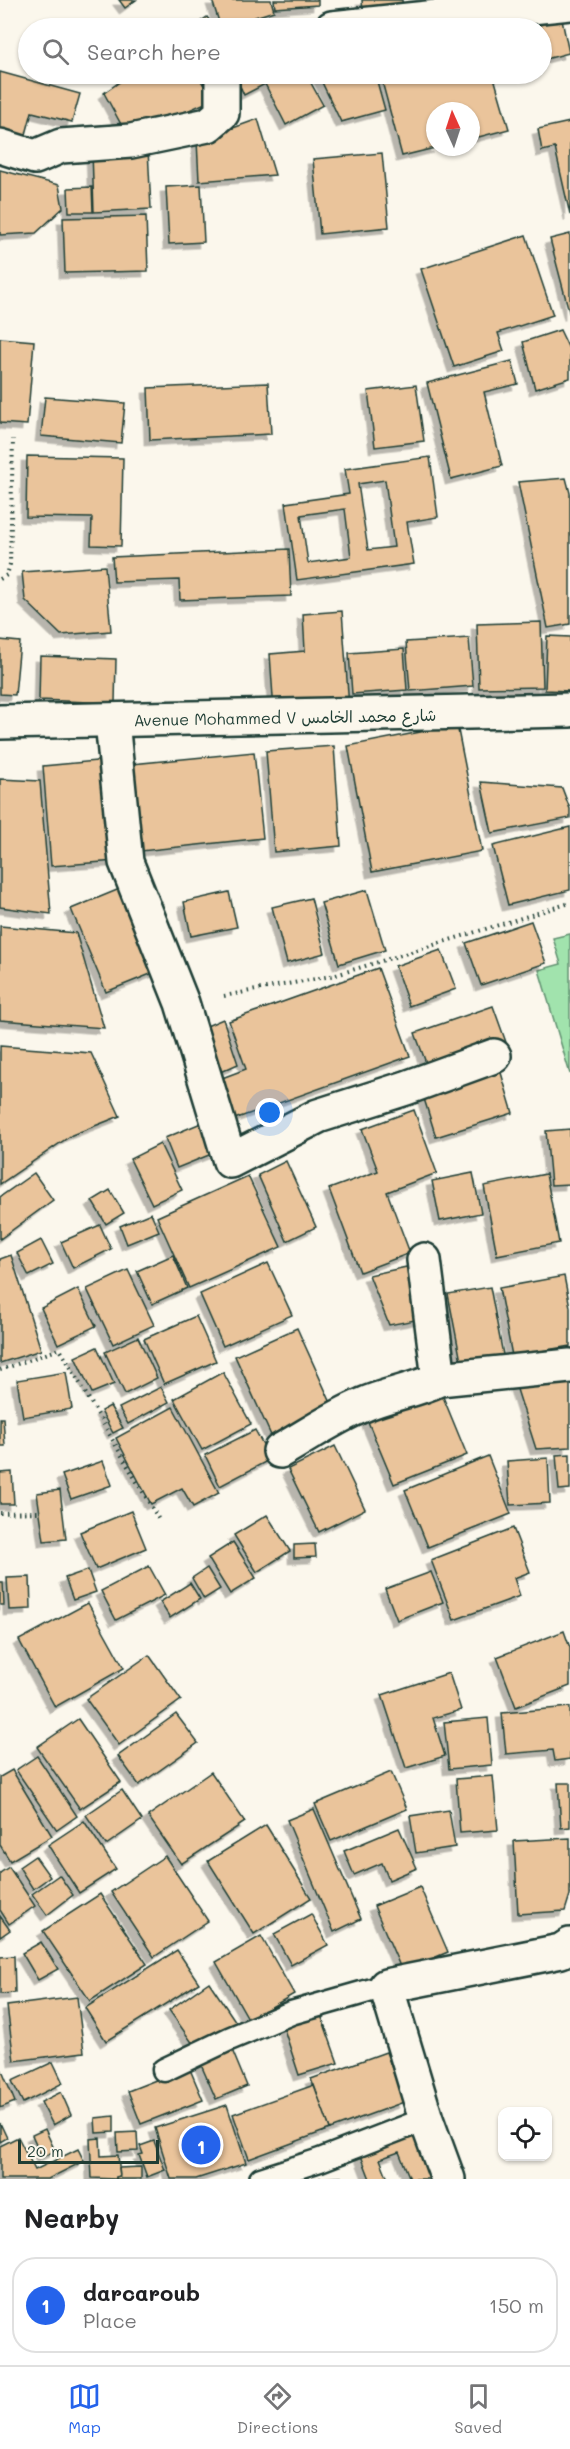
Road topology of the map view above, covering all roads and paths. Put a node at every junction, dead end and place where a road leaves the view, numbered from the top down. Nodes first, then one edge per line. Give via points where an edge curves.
1 (570, 3) edge
2 (415, 9) edge
3 (376, 18) edge
4 (222, 84) edge
5 (0, 146) edge
6 (14, 439) dead end
7 (0, 579) edge
8 (570, 710) edge
9 (112, 721) junction
10 (0, 722) edge
11 (570, 903) edge
12 (182, 1003) junction
13 (494, 1056) dead end
14 (423, 1260) dead end
15 (570, 1365) edge
16 (0, 1370) edge
17 (439, 1379) junction
18 (280, 1451) dead end
19 (39, 1512) dead end
20 (0, 1513) edge
21 (159, 1520) dead end
22 (570, 1945) edge
23 (386, 1986) junction
24 (164, 2070) dead end
25 (426, 2119) junction
26 (261, 2179) edge
27 (448, 2179) edge

1 - 2 street
2 - 3 street
4 - 5 street via 222,113 208,125 131,141 62,146 35,157
6 - 7 path via 10,564 7,575
8 - 9 street, Avenue Mohammed V شارع محمد الخامس
9 - 10 street, Avenue Mohammed V شارع محمد الخامس
9 - 12 street via 126,862
11 - 12 path via 336,975
12 - 13 street via 230,1161 318,1116
14 - 17 street
15 - 17 street
16 - 21 path via 60,1349
17 - 18 street via 362,1405
19 - 20 path
22 - 23 street via 561,1951
23 - 24 lane via 291,2013
23 - 25 street
25 - 26 lane
25 - 27 street

